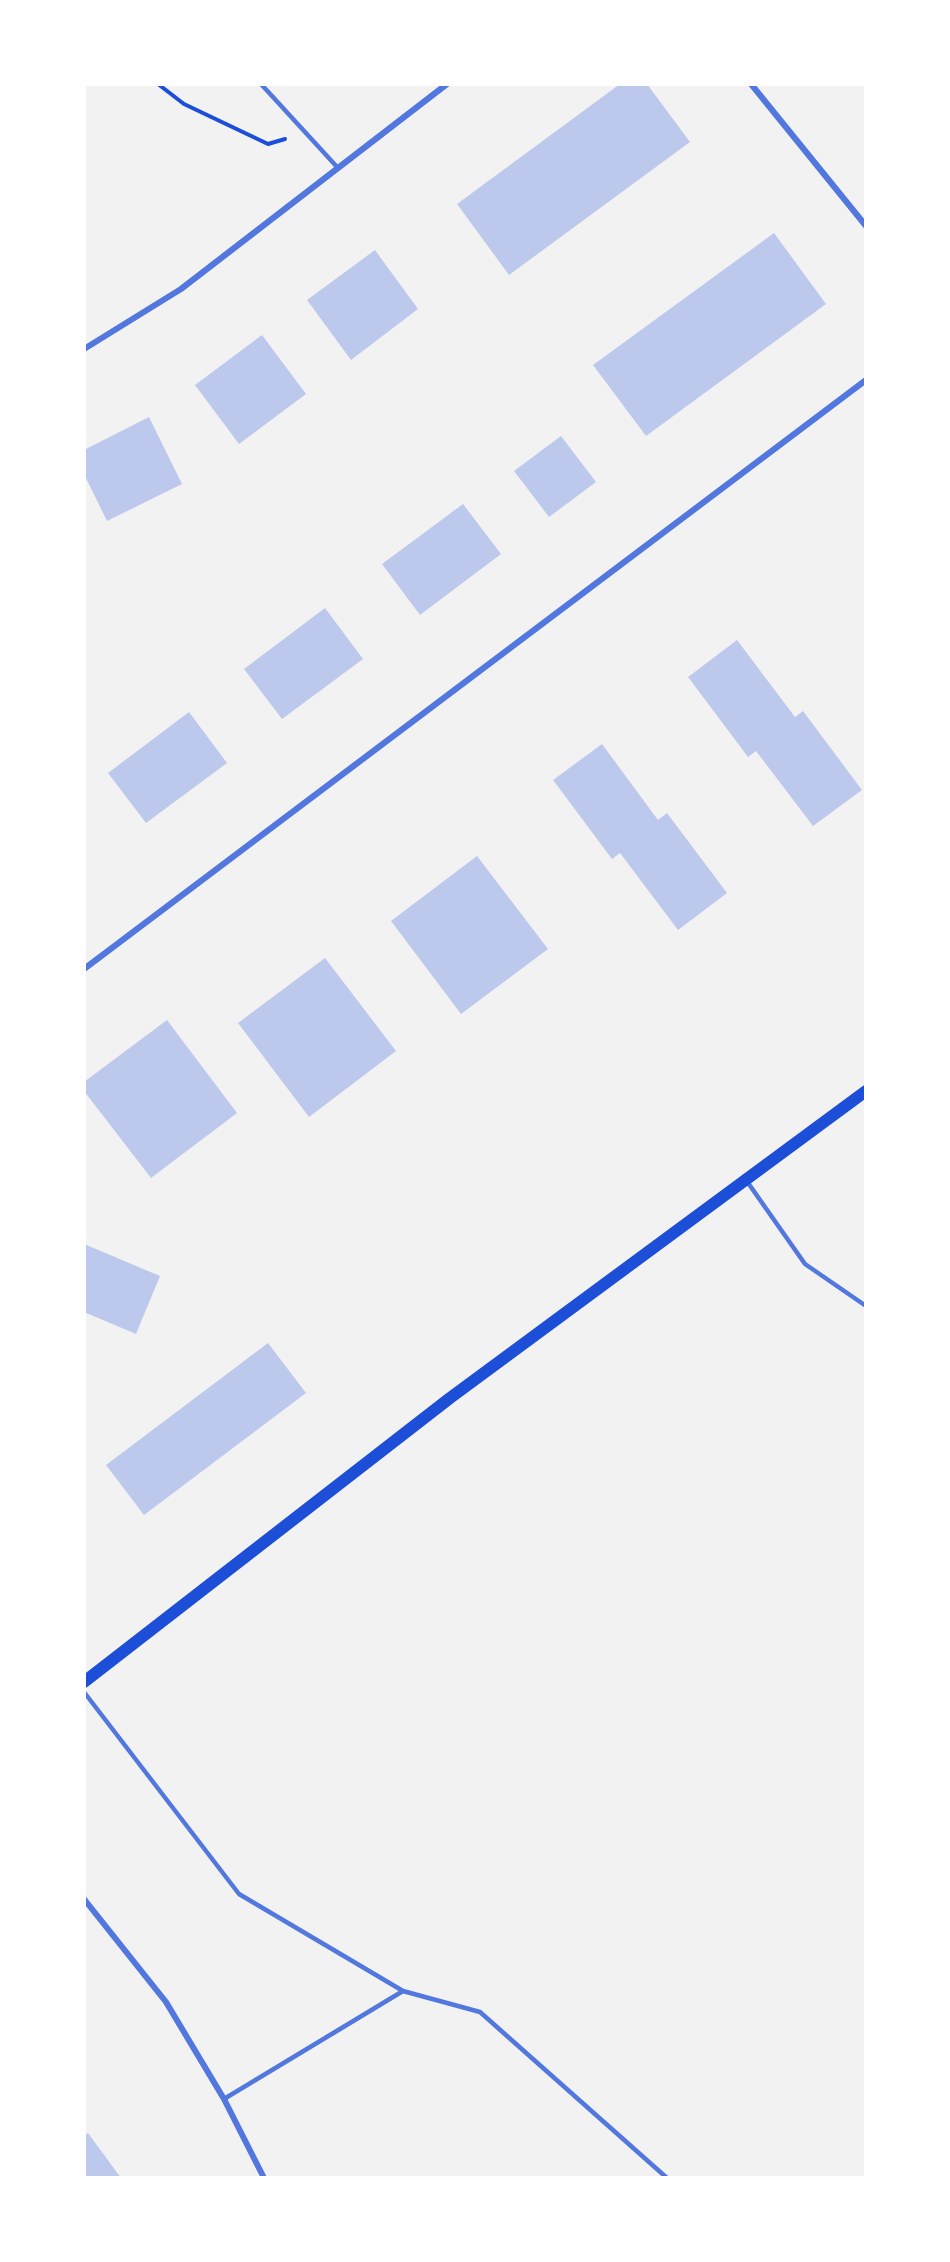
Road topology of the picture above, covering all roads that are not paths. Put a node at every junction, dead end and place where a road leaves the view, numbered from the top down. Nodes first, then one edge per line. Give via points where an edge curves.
1 (261, 84) edge
2 (447, 84) edge
3 (751, 84) edge
4 (338, 168) junction
5 (866, 225) edge
6 (84, 349) edge
7 (866, 380) edge
8 (84, 969) edge
9 (866, 1091) edge
10 (746, 1180) junction
11 (866, 1306) edge
12 (84, 1682) edge
13 (84, 1692) edge
14 (84, 1899) edge
15 (403, 1991) junction
16 (224, 2099) junction
17 (264, 2178) edge
18 (667, 2178) edge

1 - 4 lane
2 - 4 street
3 - 5 street
4 - 6 street via 181,289
7 - 8 street
9 - 10 main road
10 - 11 lane via 805,1264
10 - 12 main road via 450,1398
13 - 15 lane via 239,1894
14 - 16 street via 166,2002
15 - 16 lane
15 - 18 lane via 480,2012
16 - 17 street

